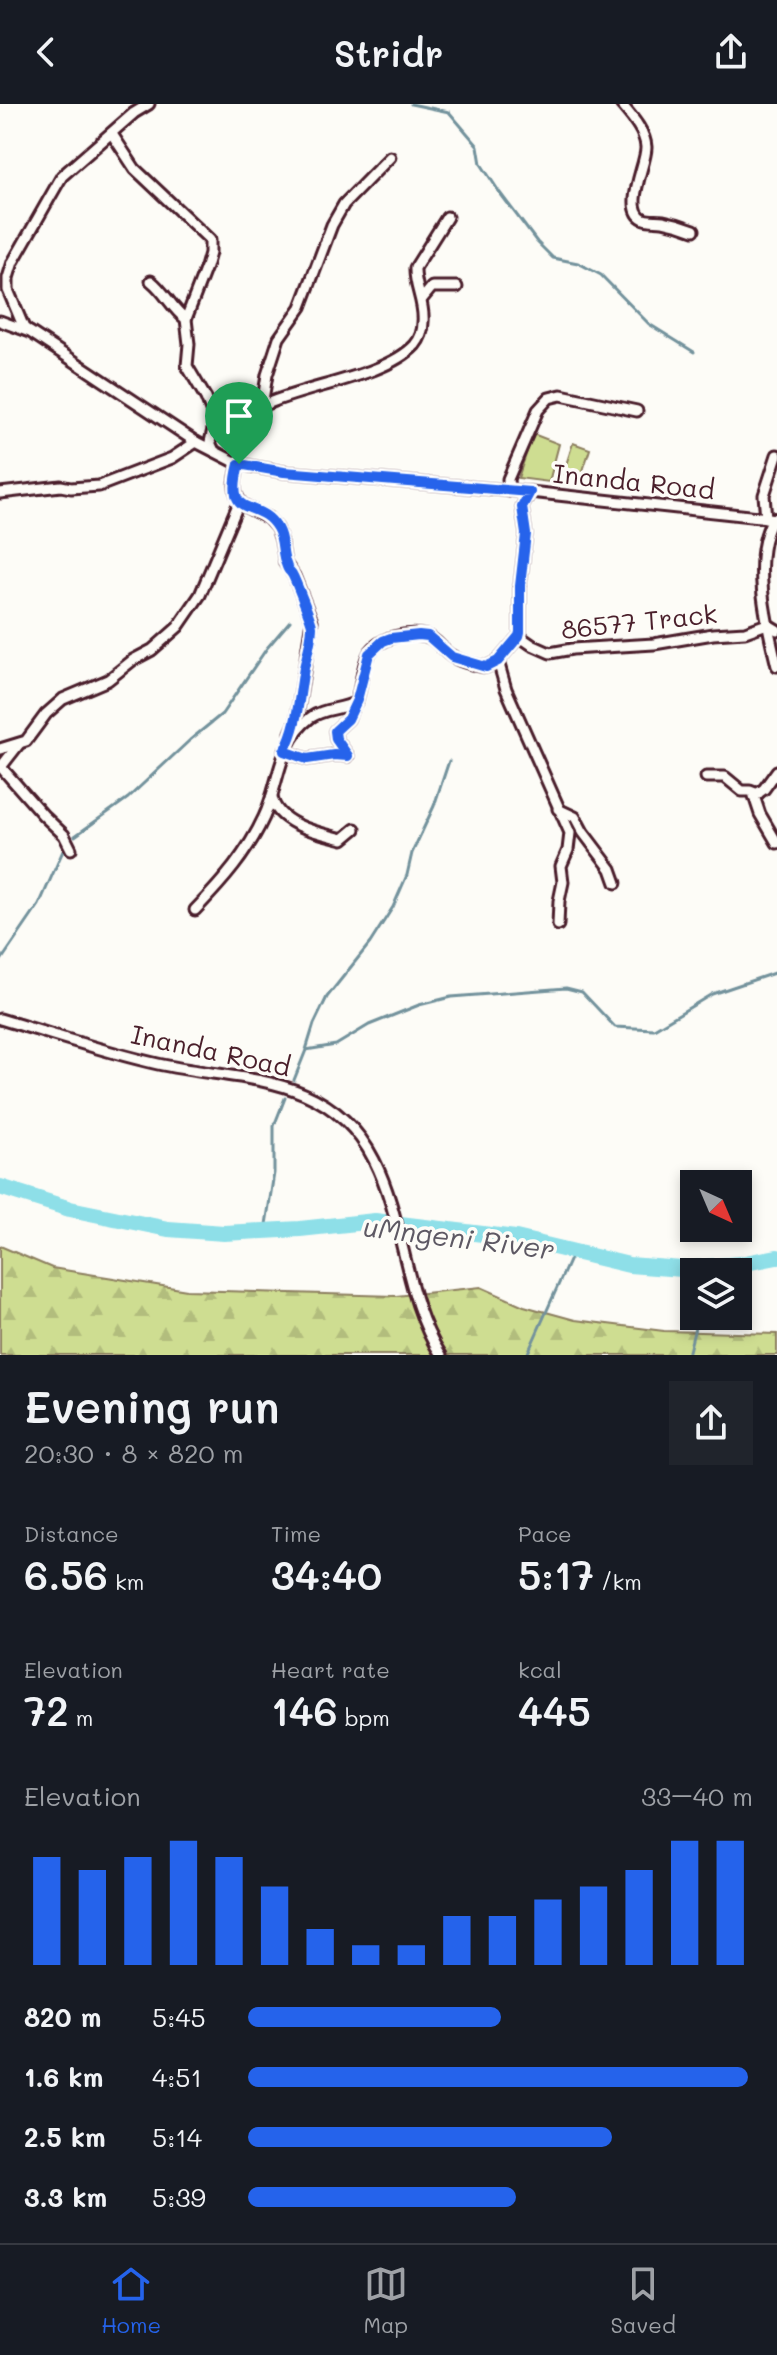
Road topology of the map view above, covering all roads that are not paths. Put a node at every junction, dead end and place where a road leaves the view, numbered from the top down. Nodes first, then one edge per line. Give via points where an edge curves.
1 (149, 104) edge
2 (621, 104) edge
3 (112, 134) junction
4 (390, 157) dead end
5 (447, 217) dead end
6 (694, 230) dead end
7 (151, 281) dead end
8 (457, 287) dead end
9 (422, 299) junction
10 (186, 319) junction
11 (0, 321) edge
12 (30, 332) junction
13 (262, 406) junction
14 (637, 411) dead end
15 (215, 421) junction
16 (196, 442) junction
17 (214, 451) junction
18 (777, 455) edge
19 (239, 464) junction
20 (509, 491) junction
21 (530, 492) junction
22 (0, 493) edge
23 (243, 505) junction
24 (772, 519) edge
25 (772, 627) edge
26 (519, 636) junction
27 (498, 661) junction
28 (777, 666) edge
29 (354, 704) junction
30 (19, 744) junction
31 (286, 747) junction
32 (0, 749) edge
33 (0, 766) edge
34 (777, 771) edge
35 (706, 777) dead end
36 (758, 794) junction
37 (272, 797) junction
38 (558, 809) junction
39 (355, 829) dead end
40 (777, 843) edge
41 (71, 849) dead end
42 (616, 883) dead end
43 (195, 910) dead end
44 (558, 925) dead end
45 (0, 1019) edge
46 (441, 1355) edge

1 - 3 street
2 - 6 street via 645,140 636,206 640,216
3 - 10 street via 135,169 210,240
3 - 12 street via 62,176 13,262 8,290
4 - 13 street via 337,216 301,307 279,338
5 - 9 street via 416,264
7 - 10 street
8 - 9 street via 432,287
9 - 13 street via 419,340 404,354
10 - 15 street via 187,366
11 - 12 street, Inanda Road
12 - 16 street, Inanda Road
13 - 15 street
14 - 20 street via 557,395 549,398 530,426 508,479
15 - 17 street via 210,442
16 - 17 street, Inanda Road
16 - 22 street via 172,458 99,486
17 - 19 street, Inanda Road
18 - 24 street via 764,495
19 - 20 street, Inanda Road
19 - 23 street via 234,484
20 - 21 street, Inanda Road
21 - 24 street, Inanda Road
21 - 26 street via 522,507 526,534
23 - 30 street via 237,507 200,595 178,627 108,680 63,699
23 - 31 street via 277,528 285,563 312,621 296,722
24 - 25 street via 763,547
25 - 26 street, 86577 Track via 550,653
25 - 28 street
26 - 27 street
27 - 29 street via 486,667 462,661 425,635 391,638 369,654
27 - 38 street
29 - 31 street via 311,717
29 - 31 street via 335,731 348,756 307,759
30 - 32 street
30 - 33 street
31 - 37 street
33 - 41 street
34 - 36 street
35 - 36 street via 725,777 740,790
36 - 40 street via 755,803
37 - 39 street via 279,811 309,830 343,839
37 - 43 street via 231,873
38 - 42 street via 575,817
38 - 44 street via 570,833 561,866
45 - 46 street, Inanda Road via 177,1068 286,1085 323,1104 366,1146 379,1169 414,1288

